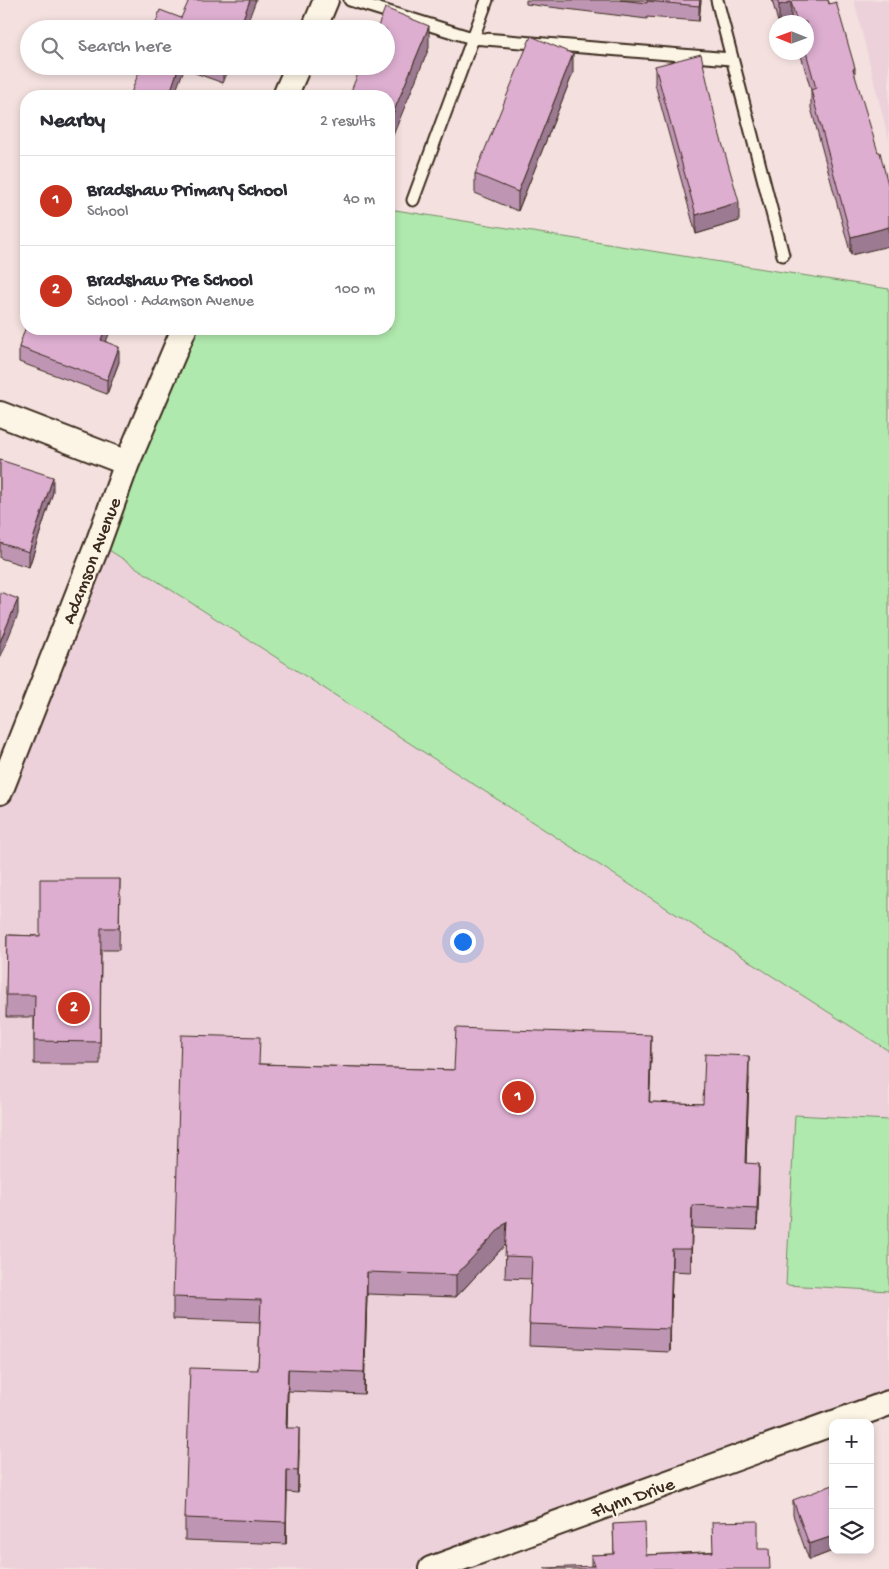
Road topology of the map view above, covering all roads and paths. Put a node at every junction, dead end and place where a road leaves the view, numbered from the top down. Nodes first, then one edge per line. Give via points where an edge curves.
1 (326, 0) edge
2 (350, 0) edge
3 (488, 0) edge
4 (717, 0) edge
5 (318, 20) edge
6 (472, 38) junction
7 (731, 59) junction
8 (294, 75) edge
9 (288, 90) edge
10 (413, 200) dead end
11 (782, 255) dead end
12 (181, 335) edge
13 (0, 414) edge
14 (127, 463) junction
15 (2, 783) edge
16 (889, 1403) edge
17 (844, 1419) edge
18 (829, 1424) edge
19 (431, 1569) edge

1 - 5 street
2 - 6 lane
3 - 6 lane
4 - 7 lane
6 - 7 lane
6 - 10 lane
7 - 11 lane
8 - 9 street
12 - 14 street, Adamson Avenue
13 - 14 street
14 - 15 street, Adamson Avenue
16 - 17 street, Flynn Drive
18 - 19 street, Flynn Drive

